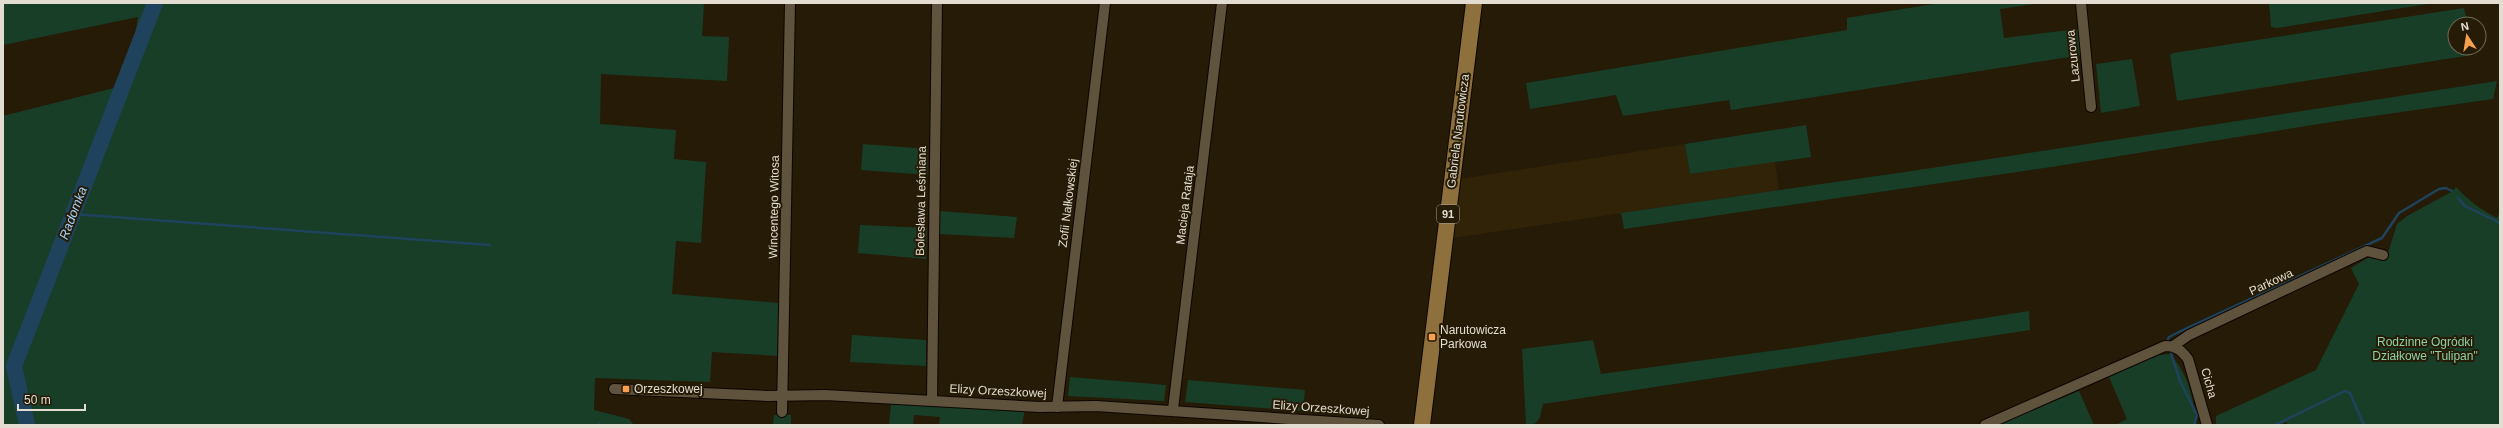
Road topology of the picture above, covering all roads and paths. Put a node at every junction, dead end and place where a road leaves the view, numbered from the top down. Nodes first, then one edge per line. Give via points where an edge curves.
1 (790, 3) edge
2 (936, 3) edge
3 (1105, 3) edge
4 (1222, 3) edge
5 (1474, 3) edge
6 (2081, 3) edge
7 (2091, 107) dead end
8 (2383, 255) dead end
9 (2177, 348) junction
10 (614, 389) dead end
11 (783, 396) junction
12 (932, 400) junction
13 (1057, 407) junction
14 (1173, 410) junction
15 (782, 412) dead end
16 (1988, 424) edge
17 (1379, 425) edge
18 (1422, 425) edge
19 (2208, 425) edge

1 - 11 street, Wincentego Witosa
2 - 12 street, Bolesława Leśmiana
3 - 13 street, Zofii Nałkowskiej
4 - 14 street, Macieja Rataja
5 - 18 main road, Gabriela Narutowicza / 91
6 - 7 street, Lazurowa
8 - 9 street, Parkowa via 2367,251 2189,335
9 - 16 street, Parkowa via 2165,346 2147,353
9 - 19 street, Cicha via 2188,359
10 - 11 street, Elizy Orzeszkowej
11 - 12 street, Elizy Orzeszkowej via 825,395
11 - 15 street, Wincentego Witosa
12 - 13 street, Elizy Orzeszkowej
13 - 14 street, Elizy Orzeszkowej via 1096,406
14 - 17 street, Elizy Orzeszkowej

